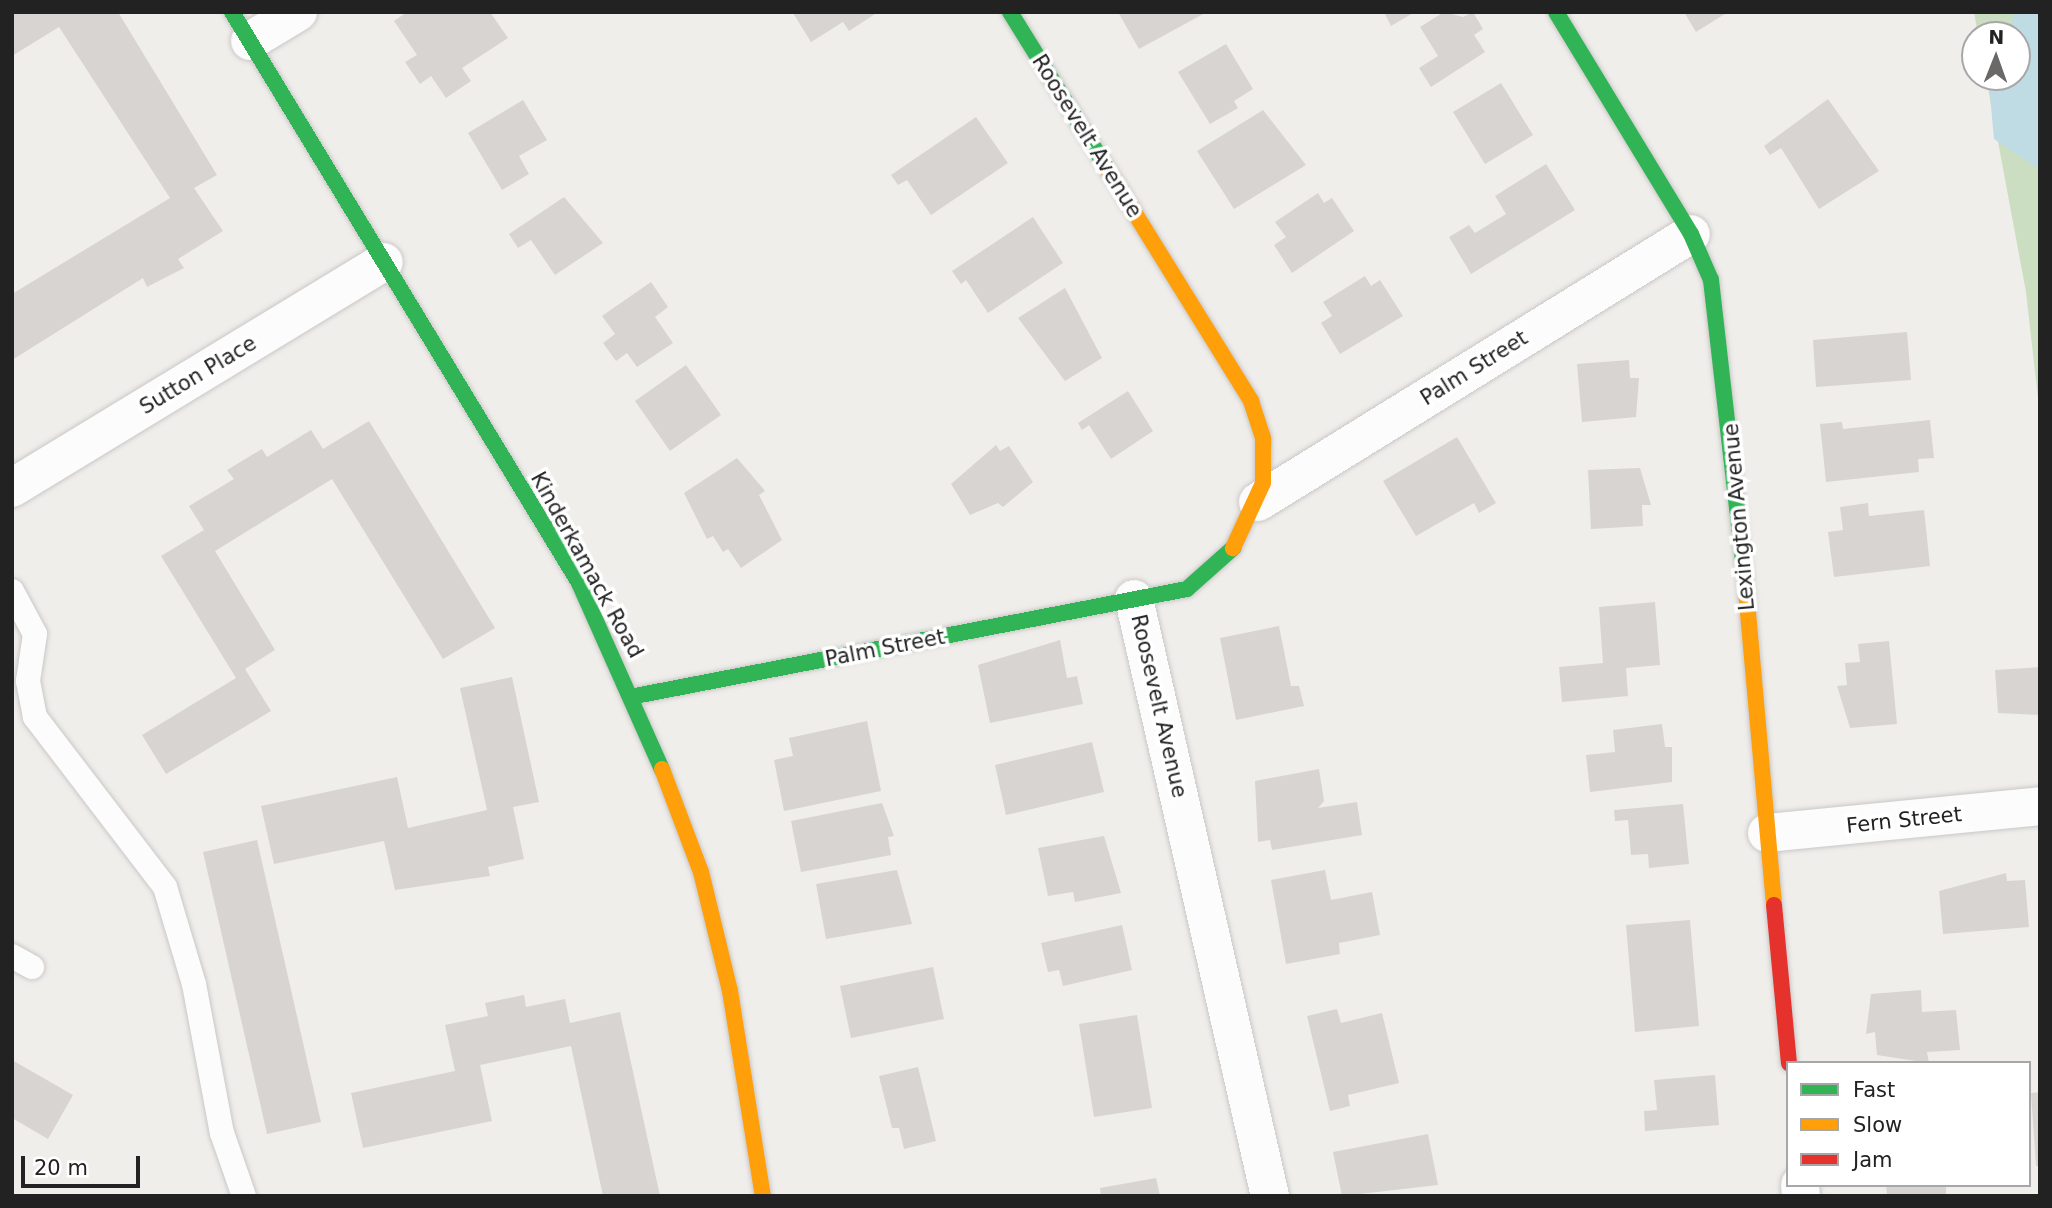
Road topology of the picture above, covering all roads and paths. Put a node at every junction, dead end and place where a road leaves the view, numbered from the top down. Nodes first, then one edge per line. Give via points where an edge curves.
1 (299, 12) edge
2 (1010, 12) edge
3 (1556, 12) edge
4 (241, 27) edge
5 (1691, 234) junction
6 (384, 262) junction
7 (12, 488) edge
8 (1258, 502) junction
9 (12, 591) edge
10 (1134, 599) junction
11 (635, 696) junction
12 (2040, 806) edge
13 (1767, 833) junction
14 (1789, 1061) edge
15 (244, 1196) edge
16 (763, 1196) edge
17 (1270, 1196) edge

1 - 4 street
2 - 8 street, Roosevelt Avenue via 1251,401 1263,439
3 - 5 street, Lexington Avenue
4 - 6 street, Kinderkamack Road
5 - 8 street, Palm Street
5 - 13 street, Lexington Avenue via 1712,281 1722,334
6 - 7 street, Sutton Place
6 - 11 street, Kinderkamack Road via 579,583
8 - 10 street, Roosevelt Avenue via 1242,537 1217,567 1187,589
9 - 15 lane via 35,634 28,681 35,717 165,887 194,985 222,1133
10 - 11 street, Palm Street
10 - 17 street, Roosevelt Avenue
11 - 16 street, Kinderkamack Road via 701,873 730,990
12 - 13 street, Fern Street
13 - 14 street, Lexington Avenue

